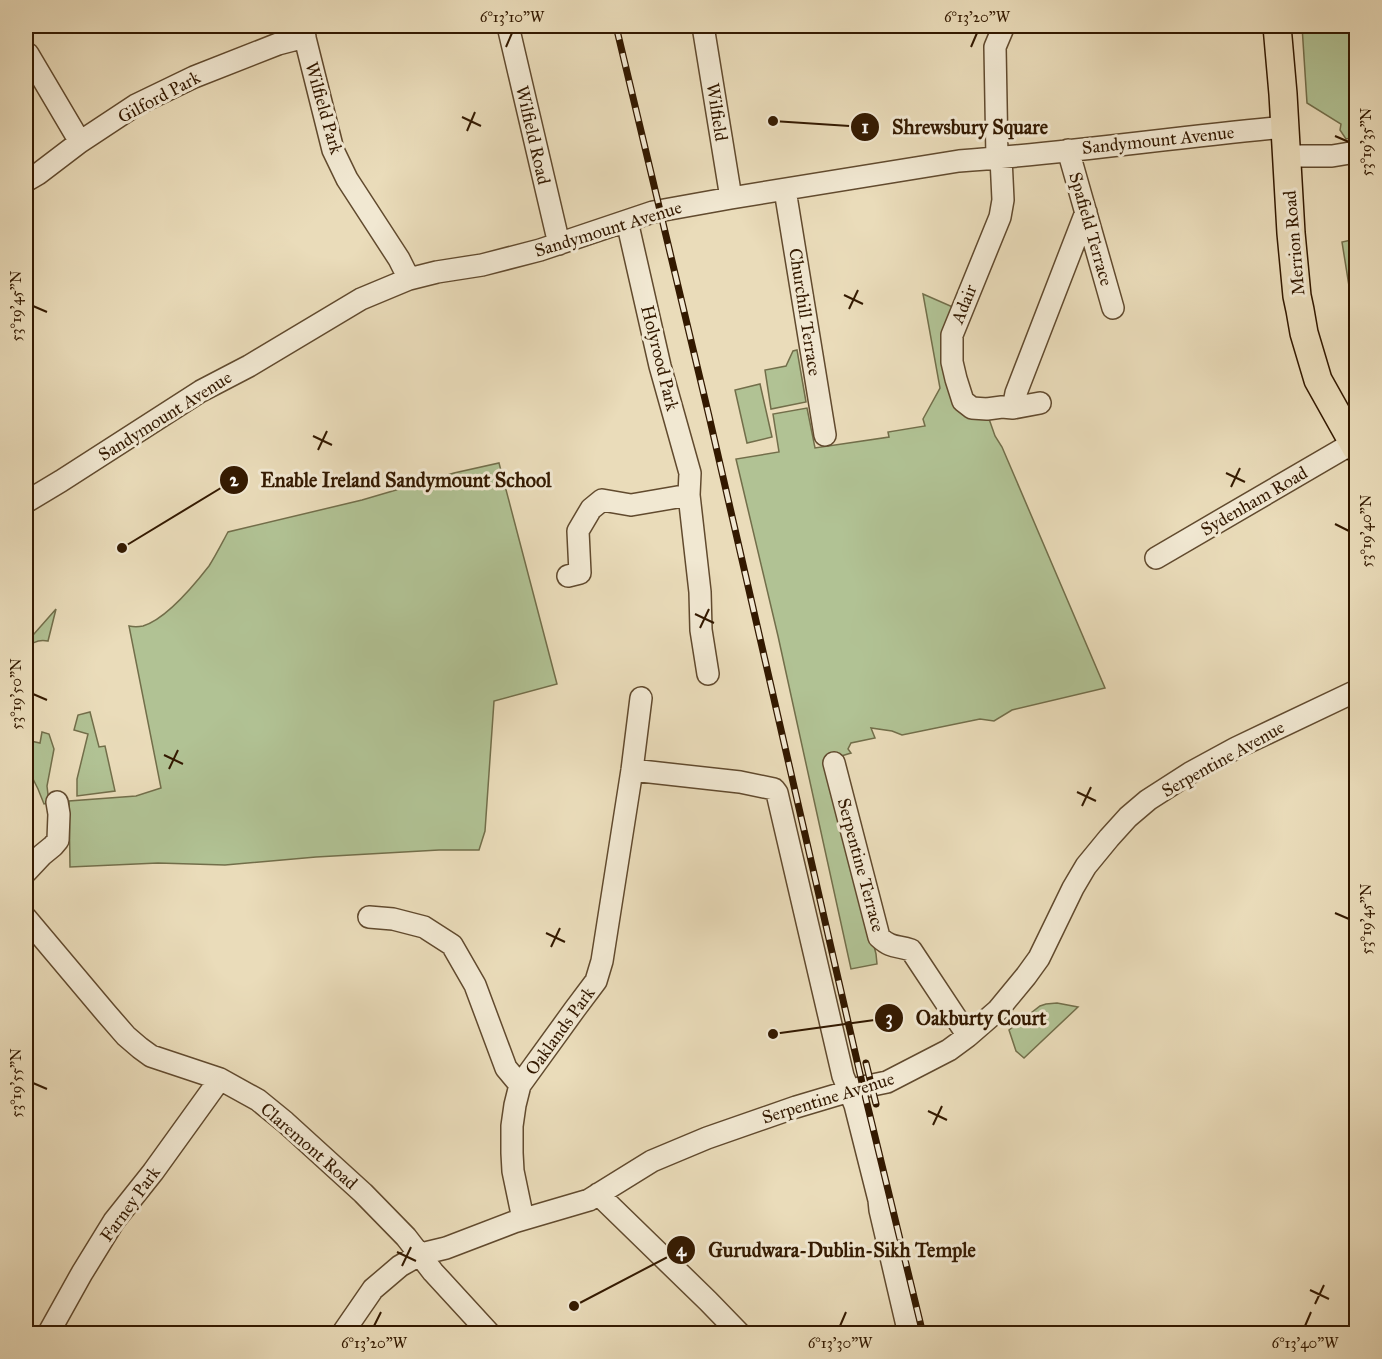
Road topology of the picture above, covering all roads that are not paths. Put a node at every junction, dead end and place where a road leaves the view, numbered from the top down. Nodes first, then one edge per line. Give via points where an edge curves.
1 (508, 26) edge
2 (703, 26) edge
3 (1003, 26) edge
4 (1277, 26) edge
5 (303, 31) edge
6 (26, 52) edge
7 (1285, 127) junction
8 (80, 142) junction
9 (1068, 150) junction
10 (1356, 152) edge
11 (1287, 156) junction
12 (999, 158) junction
13 (26, 181) edge
14 (785, 190) junction
15 (731, 198) junction
16 (1086, 212) junction
17 (627, 221) junction
18 (559, 244) junction
19 (409, 279) junction
20 (1113, 308) dead end
21 (1040, 403) dead end
22 (1013, 408) junction
23 (825, 435) dead end
24 (1355, 446) edge
25 (688, 495) junction
26 (26, 502) edge
27 (1156, 558) dead end
28 (568, 576) dead end
29 (708, 674) dead end
30 (1356, 690) edge
31 (641, 698) dead end
32 (834, 763) dead end
33 (632, 770) junction
34 (57, 802) dead end
35 (26, 872) edge
36 (369, 917) dead end
37 (26, 918) edge
38 (968, 1036) junction
39 (220, 1079) junction
40 (520, 1085) junction
41 (849, 1091) junction
42 (598, 1194) junction
43 (523, 1219) junction
44 (421, 1254) junction
45 (48, 1334) edge
46 (342, 1334) edge
47 (490, 1334) edge
48 (740, 1334) edge
49 (909, 1334) edge

1 - 18 street, Wilfield Road
2 - 15 street, Wilfield
3 - 12 street, Adair via 995,47
4 - 7 main road, Merrion Road
5 - 8 street, Gilford Park via 136,105
5 - 19 street, Wilfield Park via 333,150
6 - 8 street
7 - 9 street, Sandymount Avenue
7 - 11 main road, Merrion Road
8 - 13 street, Gilford Park
9 - 12 street, Sandymount Avenue
9 - 16 street, Spafield Terrace
10 - 11 street
11 - 24 main road, Merrion Road via 1296,289 1304,333 1318,380
12 - 14 street, Sandymount Avenue
12 - 22 street, Adair via 1003,200 1000,217 951,345 963,401 972,408
14 - 15 street, Sandymount Avenue
14 - 23 street, Churchill Terrace
15 - 17 street, Sandymount Avenue via 653,212
16 - 20 street, Spafield Terrace
16 - 22 street
17 - 18 street, Sandymount Avenue
17 - 25 street, Holyrood Park via 660,366 690,473
18 - 19 street, Sandymount Avenue
19 - 26 street, Sandymount Avenue via 361,299 201,391
21 - 22 street, Adair
24 - 27 street, Sydenham Road
25 - 28 street via 631,505 602,500 591,508 578,531 580,573
25 - 29 street, Holyrood Park
30 - 38 street, Serpentine Avenue via 1190,773 1128,817 1086,866 1026,976 998,1010
31 - 33 street, Oaklands Park
32 - 38 street, Serpentine Terrace via 879,937 886,944 911,950
33 - 40 street, Oaklands Park via 596,981
33 - 41 street via 740,782 777,793
34 - 35 street via 58,840
36 - 40 street via 424,927 452,945 475,985 506,1068
37 - 39 street, Claremont Road via 140,1048 152,1056
38 - 41 street, Serpentine Avenue via 896,1078
39 - 44 street, Claremont Road via 285,1122 363,1193
39 - 45 street, Farney Park via 114,1221
40 - 43 street, Oaklands Park via 512,1126 512,1153
41 - 42 street, Serpentine Avenue via 707,1138 652,1161
41 - 49 street
42 - 43 street, Serpentine Avenue
42 - 48 street
43 - 44 street, Serpentine Avenue
44 - 46 street, Serpentine Avenue via 373,1289
44 - 47 street, Claremont Road

